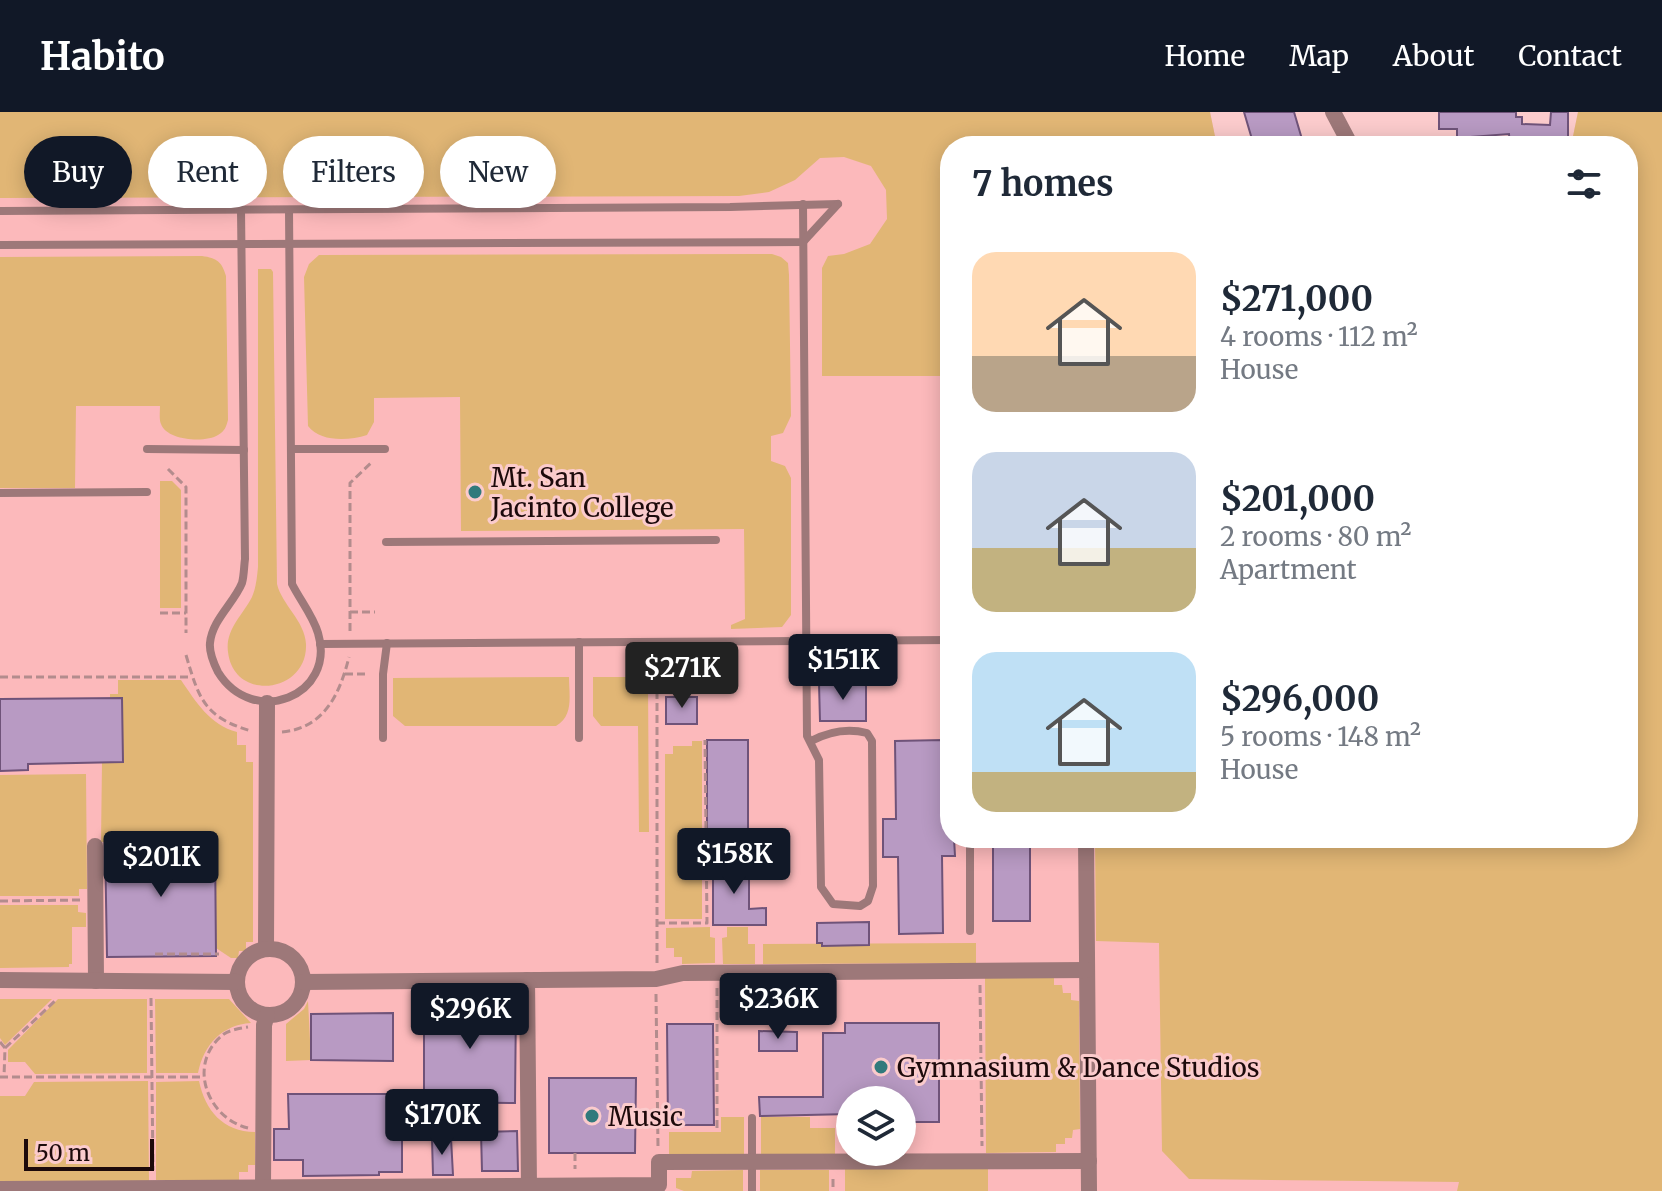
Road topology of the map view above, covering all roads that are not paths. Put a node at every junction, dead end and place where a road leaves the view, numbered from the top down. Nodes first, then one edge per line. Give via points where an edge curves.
1 (1333, 112) edge
2 (1346, 136) edge
3 (803, 204) junction
4 (241, 210) junction
5 (289, 210) junction
6 (0, 211) edge
7 (803, 242) junction
8 (242, 244) junction
9 (289, 244) junction
10 (0, 245) edge
11 (147, 449) dead end
12 (291, 449) junction
13 (385, 449) road end
14 (244, 450) junction
15 (147, 492) dead end
16 (0, 493) edge
17 (716, 540) dead end
18 (386, 542) dead end
19 (940, 640) edge
20 (806, 641) junction
21 (579, 642) junction
22 (387, 643) junction
23 (320, 644) junction
24 (267, 703) junction
25 (383, 738) dead end
26 (579, 738) dead end
27 (811, 741) junction
28 (95, 846) dead end
29 (970, 848) edge
30 (1086, 848) edge
31 (970, 931) dead end
32 (266, 949) junction
33 (1087, 970) junction
34 (0, 980) edge
35 (527, 980) junction
36 (96, 981) junction
37 (237, 982) junction
38 (303, 982) junction
39 (266, 1020) junction
40 (752, 1118) dead end
41 (1089, 1161) junction
42 (752, 1162) junction
43 (529, 1186) junction
44 (263, 1187) junction
45 (653, 1188) edge
46 (0, 1189) edge
47 (752, 1191) edge
48 (1089, 1191) edge

1 - 2 street
3 - 5 lane
3 - 7 lane
3 - 7 lane via 838,204
4 - 5 lane
4 - 6 lane
4 - 8 lane
5 - 9 lane
7 - 9 lane
7 - 20 lane
8 - 9 lane
8 - 10 lane
8 - 14 lane
9 - 12 lane
11 - 14 lane
12 - 13 lane
12 - 23 lane via 292,584
14 - 24 lane via 242,583 210,643 215,667 231,688
15 - 16 lane
17 - 18 lane
19 - 20 lane
20 - 21 lane
20 - 27 lane
21 - 22 lane
21 - 26 lane
22 - 23 lane
22 - 25 lane
23 - 24 lane via 317,668 304,689
24 - 32 street
27 - 27 lane via 819,760 821,887 833,904 860,906 873,886 872,741 860,731 831,732
28 - 36 street
29 - 31 lane
30 - 33 street
32 - 37 street via 248,957
32 - 38 street via 287,954
33 - 35 street via 683,973 656,979
33 - 41 street
34 - 36 street
35 - 38 street
35 - 43 street
36 - 37 street
37 - 39 street via 242,1001
38 - 39 street via 292,1006
39 - 44 street
40 - 42 lane
41 - 42 street
41 - 48 street
42 - 45 street via 659,1162 659,1185
42 - 47 lane
43 - 44 street
43 - 45 street
44 - 46 street

